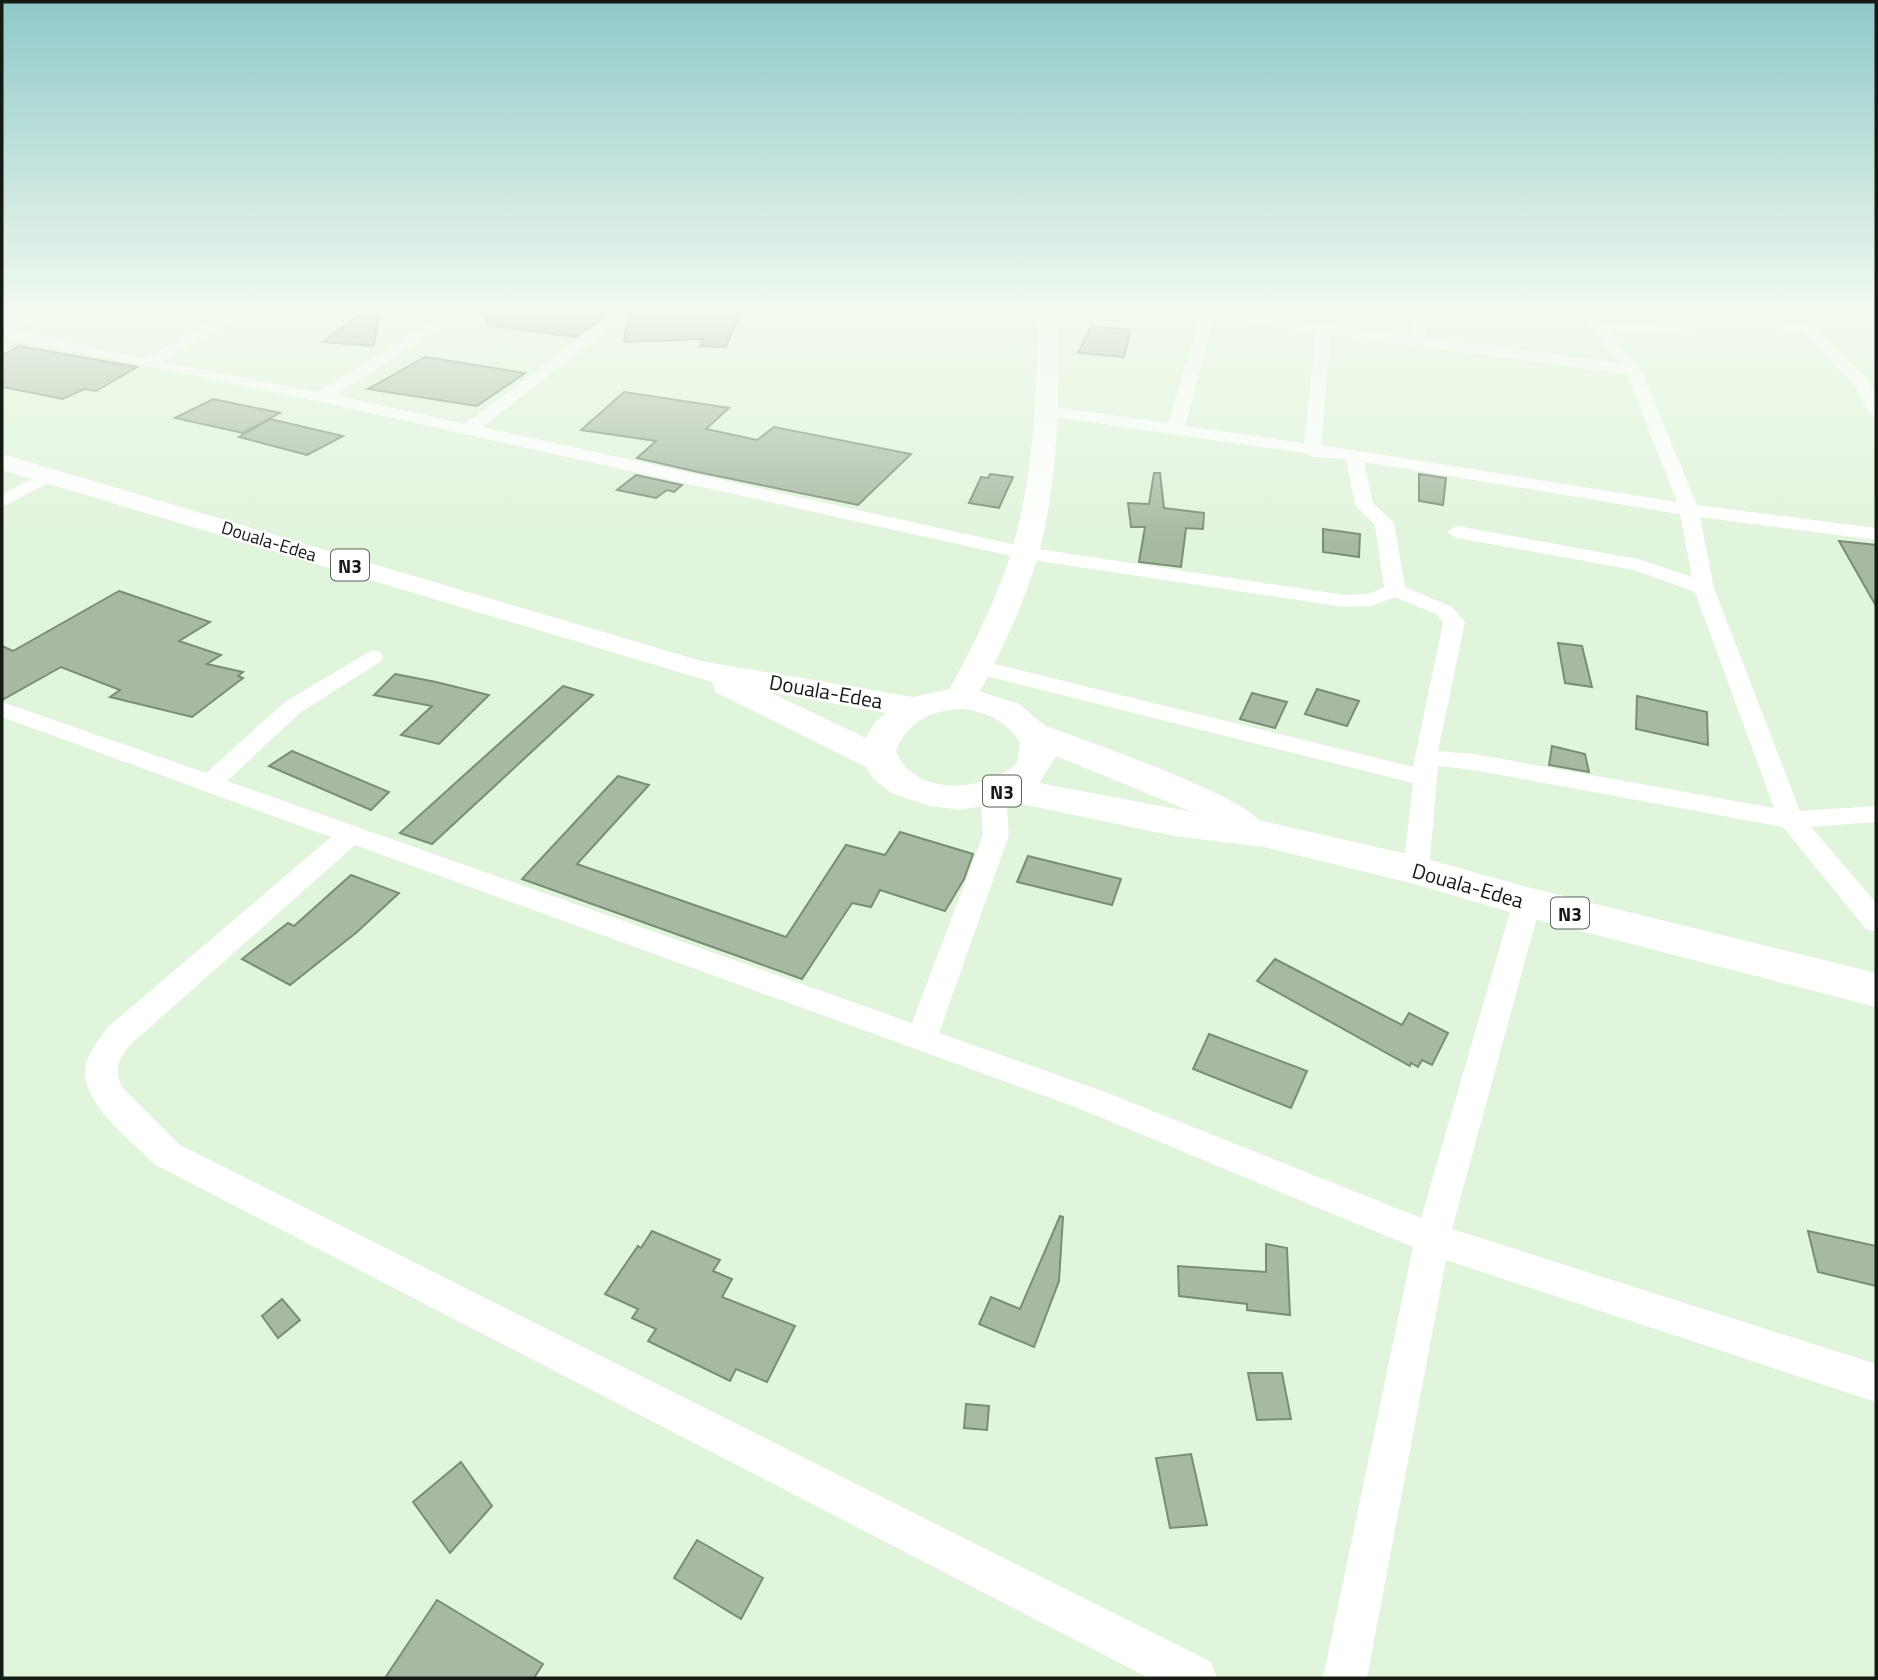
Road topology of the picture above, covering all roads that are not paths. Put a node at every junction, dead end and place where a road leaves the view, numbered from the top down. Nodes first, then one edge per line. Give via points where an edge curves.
1 (260, 385) edge
2 (340, 385) edge
3 (526, 385) edge
4 (1047, 385) edge
5 (1187, 385) edge
6 (1318, 385) edge
7 (1639, 385) edge
8 (1863, 385) edge
9 (321, 397) junction
10 (1047, 411) junction
11 (1876, 412) edge
12 (466, 430) junction
13 (1175, 430) junction
14 (1312, 452) junction
15 (1354, 455) junction
16 (2, 462) edge
17 (50, 475) junction
18 (2, 501) edge
19 (1689, 510) junction
20 (1457, 532) dead end
21 (1876, 534) edge
22 (1025, 553) junction
23 (1704, 588) junction
24 (1395, 590) junction
25 (372, 657) dead end
26 (978, 667) junction
27 (697, 670) junction
28 (960, 699) junction
29 (914, 707) junction
30 (2, 709) edge
31 (1035, 734) junction
32 (880, 759) junction
33 (1425, 767) junction
34 (208, 785) junction
35 (1001, 792) junction
36 (1876, 814) edge
37 (1791, 820) junction
38 (1264, 834) junction
39 (349, 835) junction
40 (1416, 870) junction
41 (1527, 902) junction
42 (1876, 922) edge
43 (1876, 991) edge
44 (921, 1040) junction
45 (1432, 1239) junction
46 (1876, 1383) edge
47 (1195, 1678) edge
48 (1345, 1678) edge

1 - 9 street
2 - 9 street
3 - 12 street
4 - 10 main road
5 - 13 street
6 - 14 street
7 - 19 street
8 - 11 street
9 - 12 street
10 - 13 street
10 - 22 main road
12 - 22 street
13 - 14 street
14 - 15 street
15 - 19 street
15 - 24 street via 1364,505 1384,523
16 - 17 highway, Douala-Edea / N3
17 - 18 street
17 - 27 highway, Douala-Edea / N3
19 - 21 street
19 - 23 street
20 - 23 street via 1638,565
22 - 24 street via 1344,601 1371,600
22 - 26 main road
23 - 37 street
24 - 33 street via 1445,611 1454,622
25 - 34 street via 293,707
26 - 28 main road
26 - 33 street
27 - 29 highway, Douala-Edea / N3
27 - 32 highway, Douala-Edea / N3
28 - 29 highway, N3
28 - 31 highway, N3 via 1006,709
29 - 32 highway, N3 via 892,720 879,738
30 - 34 street
31 - 35 highway, N3 via 1036,764
31 - 38 highway, Douala-Edea / N3 via 1196,799
32 - 35 highway, N3 via 894,779 922,794 957,799
33 - 37 street via 1474,762
33 - 40 street
34 - 39 street
35 - 38 highway, Douala-Edea / N3
35 - 44 street via 996,835
36 - 37 street
37 - 42 street
38 - 40 highway, Douala-Edea / N3
39 - 44 street
39 - 47 street via 119,1036 103,1059 101,1076 113,1100 168,1155
40 - 41 highway, Douala-Edea / N3
41 - 43 highway, Douala-Edea / N3
41 - 45 street
44 - 45 street via 1094,1101
45 - 46 street
45 - 48 street

